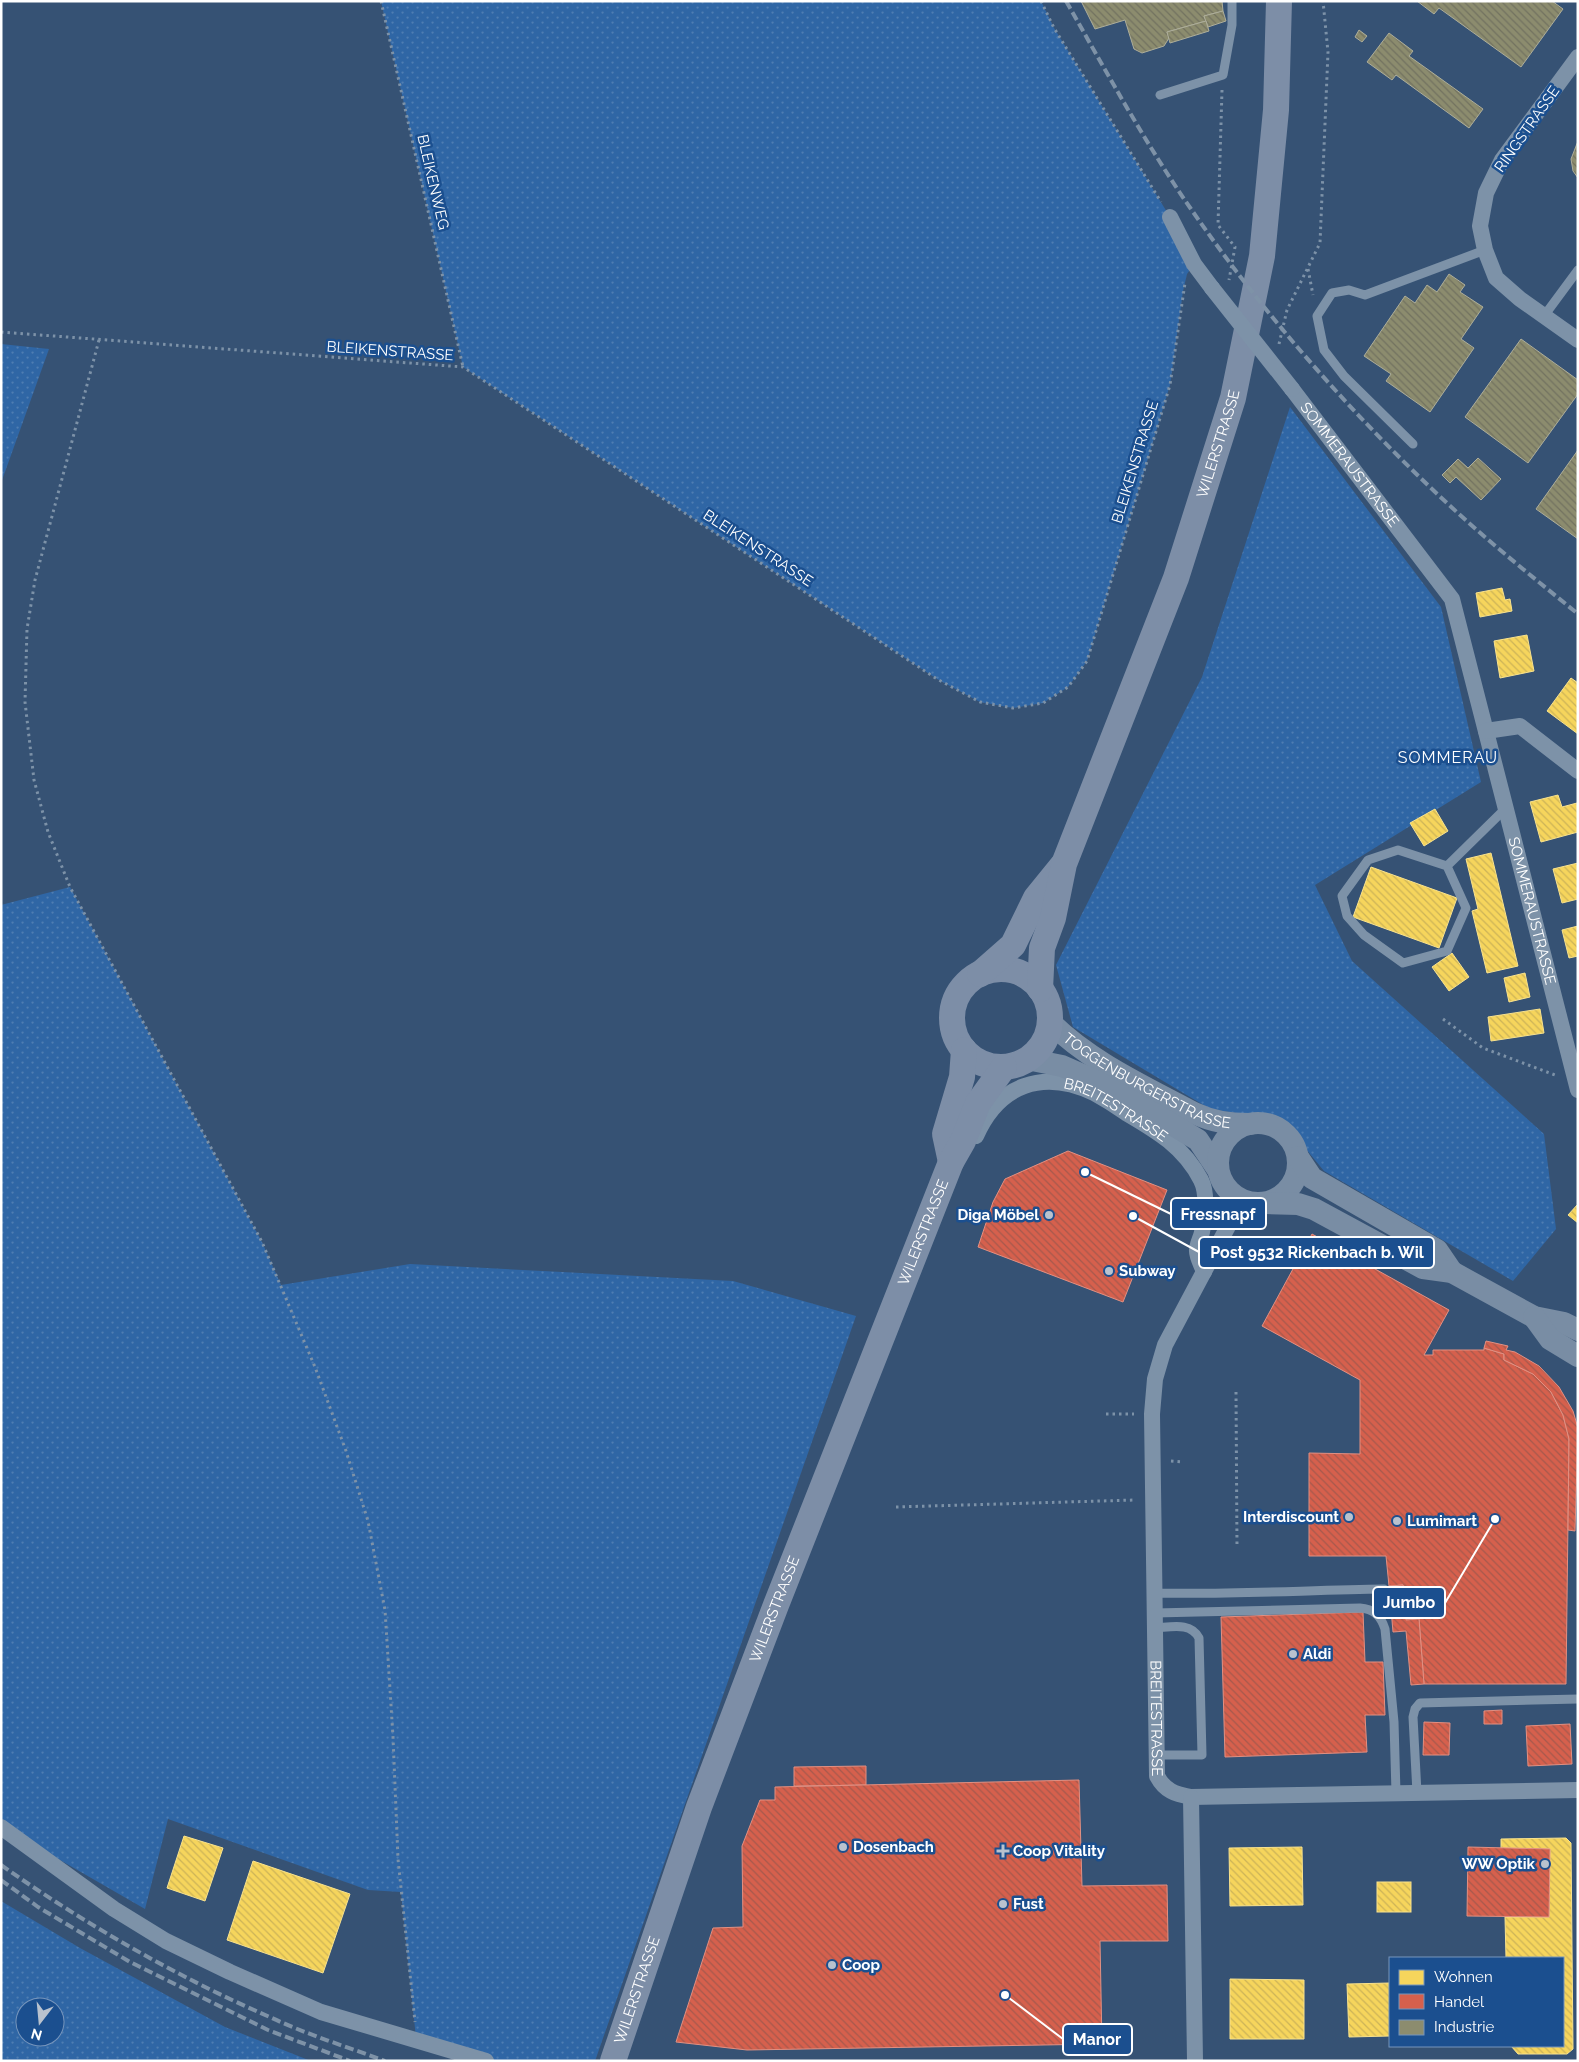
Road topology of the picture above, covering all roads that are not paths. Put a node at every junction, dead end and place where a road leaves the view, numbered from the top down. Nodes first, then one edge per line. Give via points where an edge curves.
1 (1232, 1) edge
2 (1279, 1) edge
3 (1578, 57) edge
4 (1160, 95) dead end
5 (1170, 218) road end
6 (1485, 250) junction
7 (1578, 270) edge
8 (1544, 316) junction
9 (1578, 340) edge
10 (1413, 444) dead end
11 (1486, 731) junction
12 (1578, 771) edge
13 (1504, 809) junction
14 (1064, 864) junction
15 (1447, 866) junction
16 (980, 974) junction
17 (1040, 989) junction
18 (1050, 1022) junction
19 (964, 1050) junction
20 (1015, 1063) junction
21 (1576, 1086) edge
22 (1252, 1124) junction
23 (1298, 1157) junction
24 (951, 1162) junction
25 (1218, 1170) junction
26 (1242, 1200) junction
27 (1265, 1203) junction
28 (1204, 1272) junction
29 (1452, 1272) junction
30 (1534, 1318) junction
31 (1578, 1330) edge
32 (1578, 1356) edge
33 (1384, 1589) dead end
34 (1155, 1593) junction
35 (1155, 1620) junction
36 (1578, 1699) edge
37 (1156, 1756) junction
38 (1578, 1790) edge
39 (1396, 1793) junction
40 (1417, 1793) junction
41 (1191, 1797) junction
42 (1, 1827) edge
43 (613, 2059) edge
44 (486, 2061) edge
45 (1195, 2061) edge

1 - 4 lane via 1232,25 1223,75
2 - 14 main road, WILERSTRASSE via 1276,110 1262,256 1233,398 1176,578
3 - 6 street, RINGSTRASSE via 1502,160 1486,192 1480,226
5 - 11 street, SOMMERAUSTRASSE, bridge via 1194,264 1452,598
6 - 8 street, RINGSTRASSE via 1496,278
6 - 10 lane via 1365,295 1349,290 1332,293 1317,316 1324,350 1344,376
7 - 8 lane
8 - 9 street, RINGSTRASSE
11 - 12 street via 1520,726
11 - 13 street, SOMMERAUSTRASSE
13 - 15 lane
13 - 21 street, SOMMERAUSTRASSE
14 - 16 main road, WILERSTRASSE via 1036,898 1013,945
14 - 17 main road, WILERSTRASSE via 1053,918 1042,948
15 - 15 lane via 1466,908 1448,951 1403,963 1364,935 1347,916 1342,896 1368,860 1398,850
16 - 17 main road via 996,969 1012,971 1028,978
16 - 19 main road via 967,982 953,1008 952,1023
17 - 18 main road via 1049,1010
18 - 20 main road via 1042,1043
18 - 22 main road, TOGGENBURGERSTRASSE via 1069,1041 1095,1059 1209,1121
19 - 20 main road via 982,1063
19 - 24 main road, WILERSTRASSE via 962,1077 945,1134
20 - 24 main road, WILERSTRASSE via 978,1103
20 - 25 main road, TOGGENBURGERSTRASSE via 1070,1070 1094,1080 1198,1140
22 - 23 main road via 1274,1126 1284,1132
22 - 25 main road via 1238,1128 1223,1143 1218,1156
23 - 27 main road via 1298,1170 1289,1190
23 - 29 main road via 1312,1178 1437,1250
24 - 28 street, BREITESTRASSE via 972,1145 981,1124 998,1102 1015,1089 1032,1082 1050,1080 1093,1093 1164,1135 1184,1153 1202,1182 1205,1208 1196,1252
24 - 43 main road, WILERSTRASSE via 713,1771
25 - 26 main road via 1223,1183
26 - 27 main road
26 - 28 street, BREITESTRASSE
27 - 29 main road via 1298,1204 1314,1209 1423,1268
28 - 34 street, BREITESTRASSE via 1164,1346 1155,1380 1152,1414
29 - 30 main road
30 - 31 main road via 1564,1323
30 - 32 main road via 1550,1338
33 - 34 lane via 1195,1595
34 - 35 street, BREITESTRASSE
35 - 37 street, BREITESTRASSE
35 - 37 lane via 1190,1627 1199,1638 1202,1756
35 - 39 lane via 1360,1608 1375,1612 1385,1629 1394,1722
36 - 40 lane via 1420,1702 1413,1717
37 - 41 street, BREITESTRASSE via 1157,1776 1163,1787
38 - 40 street, BREITESTRASSE
39 - 40 street, BREITESTRASSE
39 - 41 street, BREITESTRASSE
41 - 45 street
42 - 44 street via 114,1909 166,1941 230,1972 321,2012

